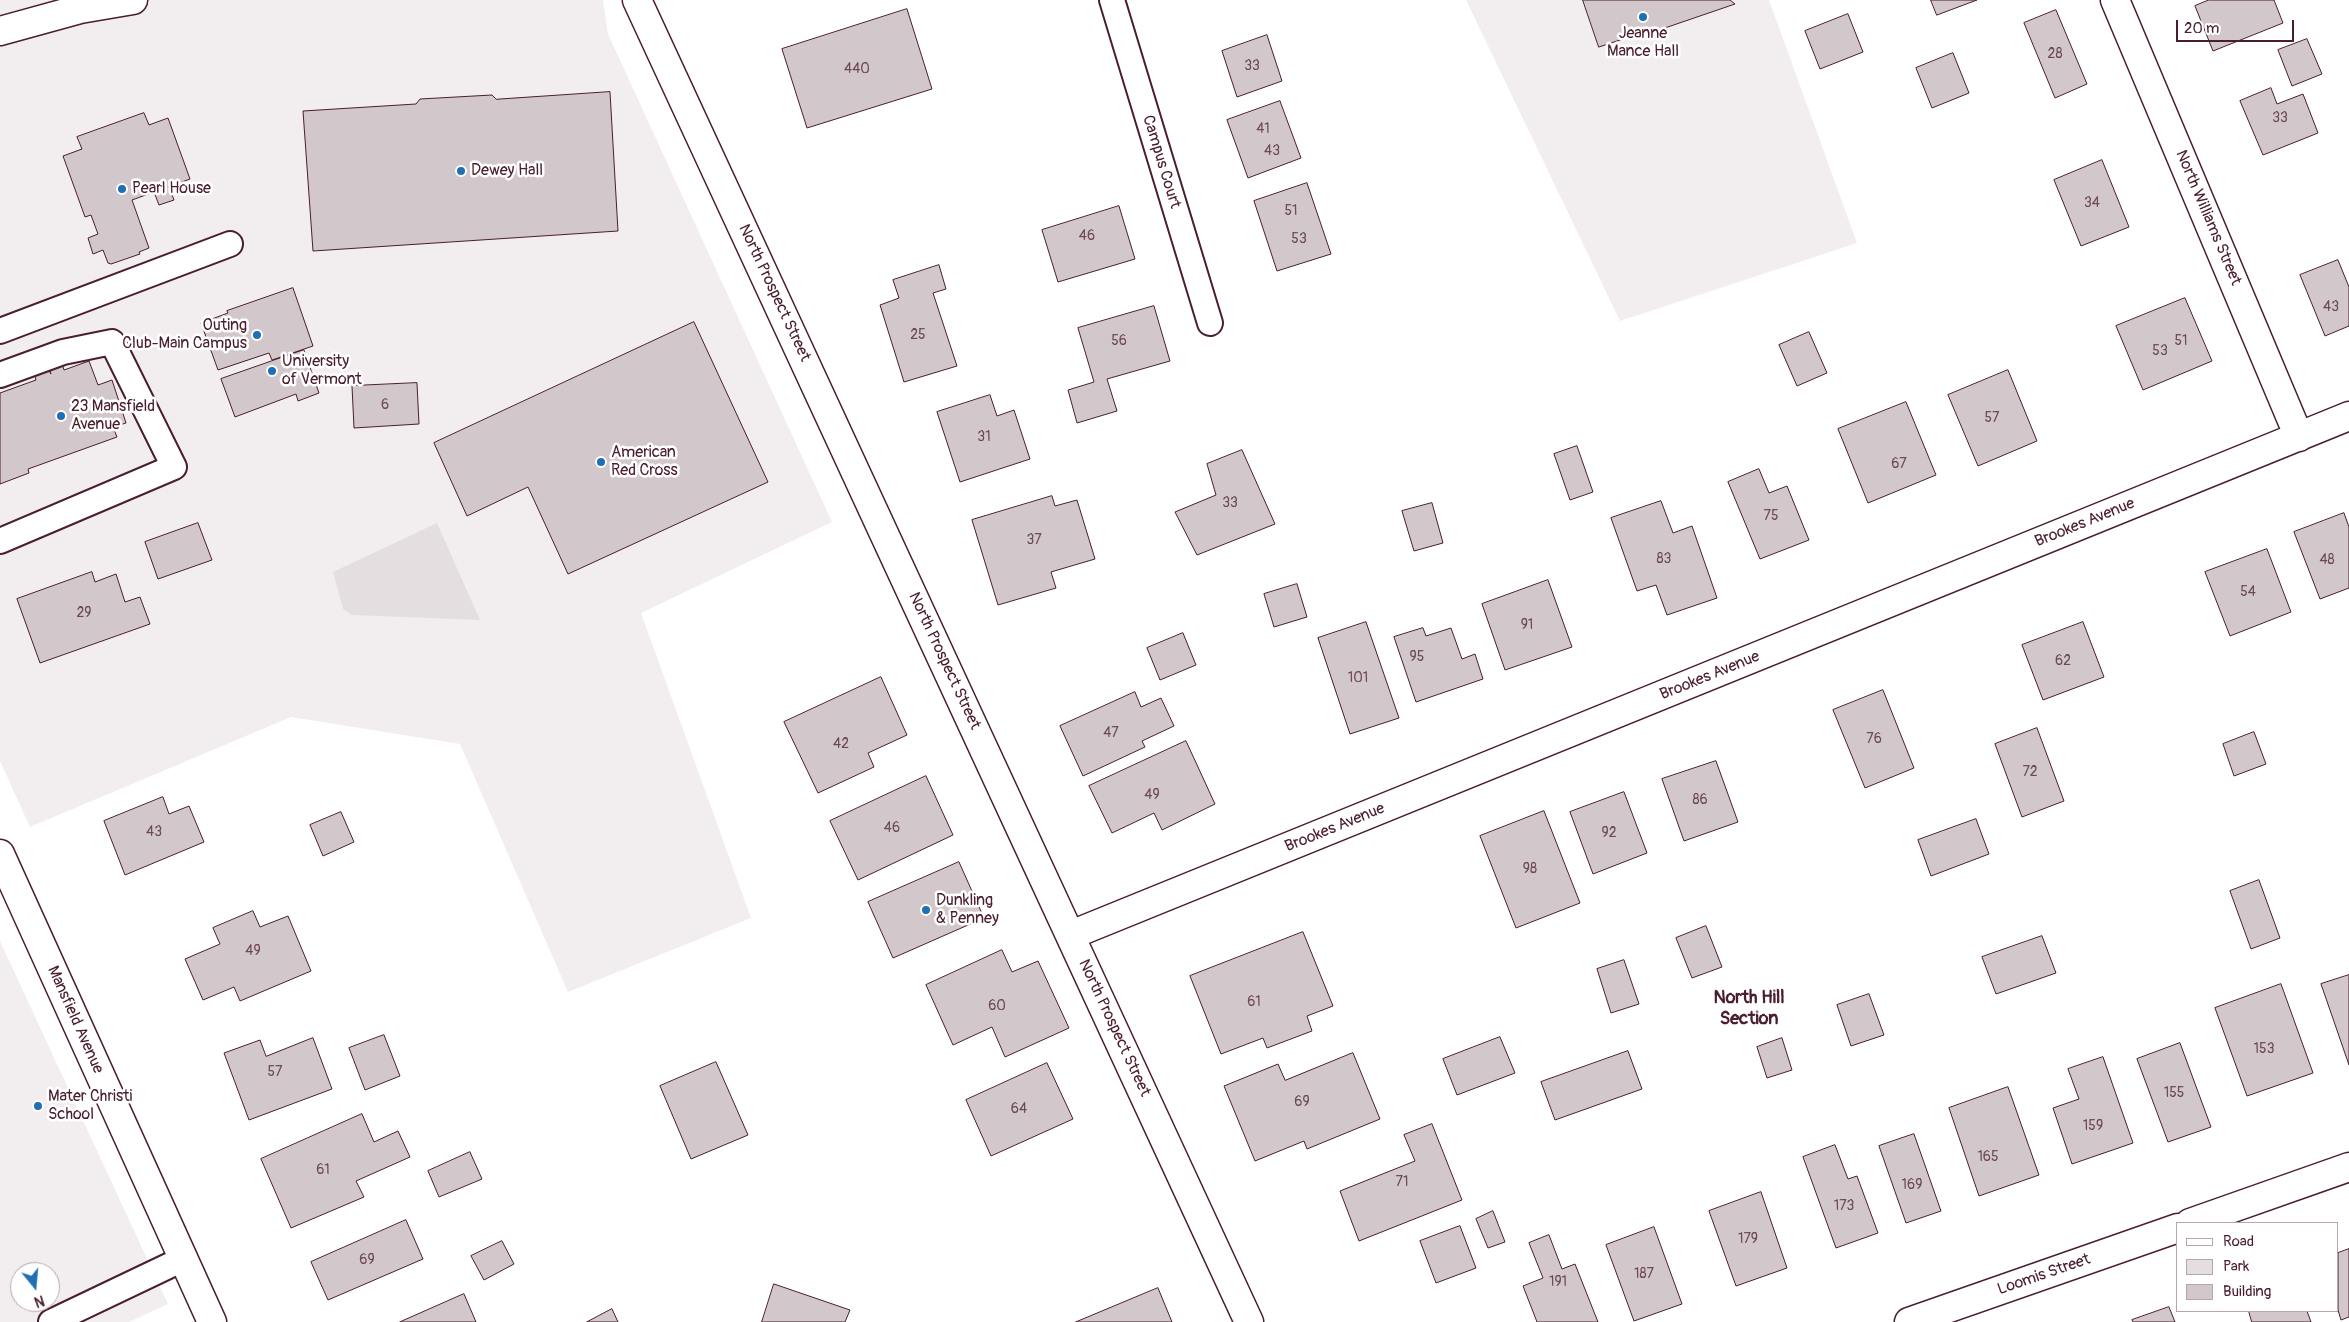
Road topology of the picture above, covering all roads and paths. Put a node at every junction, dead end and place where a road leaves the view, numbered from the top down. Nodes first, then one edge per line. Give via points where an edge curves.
1 (133, 0) edge
2 (637, 0) edge
3 (1112, 0) edge
4 (2115, 0) edge
5 (0, 32) edge
6 (230, 244) dead end
7 (1210, 323) dead end
8 (0, 331) edge
9 (0, 376) edge
10 (2349, 416) edge
11 (2300, 437) junction
12 (0, 541) edge
13 (0, 854) edge
14 (1071, 935) junction
15 (2349, 1168) edge
16 (2193, 1222) edge
17 (2176, 1229) edge
18 (183, 1260) junction
19 (51, 1322) edge
20 (212, 1322) edge
21 (1249, 1322) edge
22 (1909, 1322) edge

1 - 5 street via 80,10
2 - 14 street, North Prospect Street
3 - 7 lane, Campus Court
4 - 11 street, North Williams Street
6 - 8 lane
9 - 12 lane via 63,352 112,342 174,467
10 - 11 street, Brookes Avenue
11 - 14 street, Brookes Avenue
13 - 18 street, Mansfield Avenue
14 - 21 street, North Prospect Street
15 - 16 street
17 - 22 street, Loomis Street
18 - 19 lane
18 - 20 street, Mansfield Avenue

